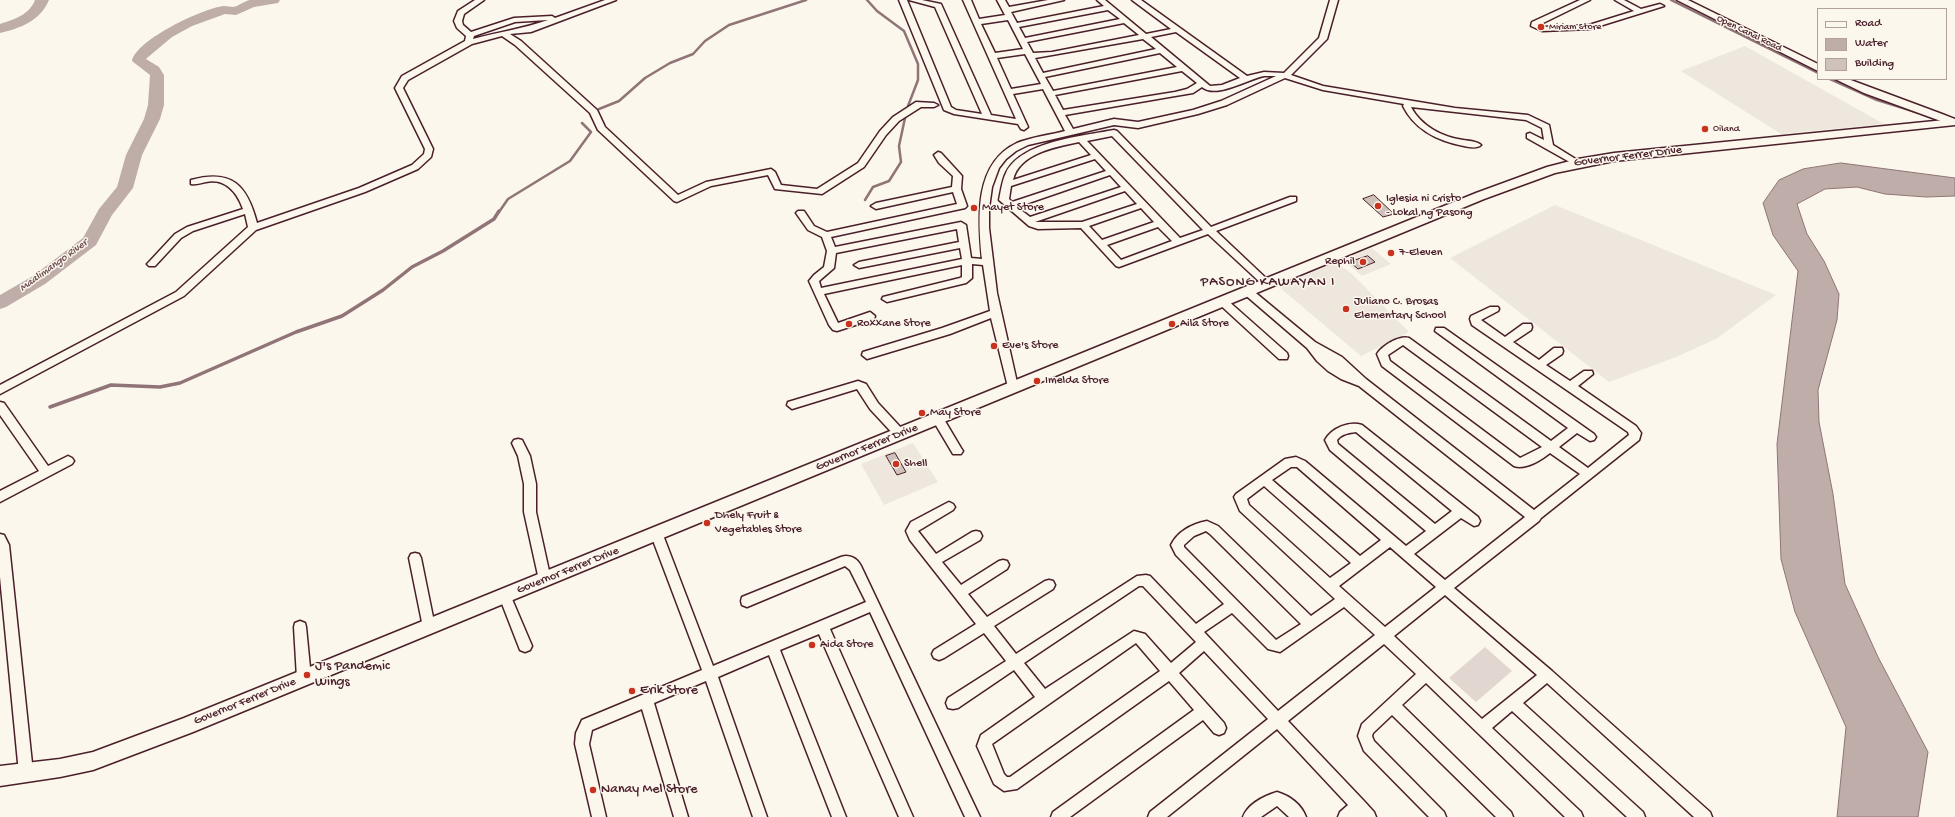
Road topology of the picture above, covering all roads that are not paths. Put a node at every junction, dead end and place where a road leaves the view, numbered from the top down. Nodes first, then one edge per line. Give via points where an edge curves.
1 (480, 0) edge
2 (612, 0) edge
3 (903, 0) edge
4 (913, 0) edge
5 (967, 0) edge
6 (1001, 0) edge
7 (1060, 0) edge
8 (1101, 0) edge
9 (1136, 0) edge
10 (1334, 0) edge
11 (1586, 0) edge
12 (1619, 0) edge
13 (1648, 0) edge
14 (1681, 0) edge
15 (1110, 8) junction
16 (1639, 11) junction
17 (1008, 14) junction
18 (560, 18) junction
19 (1126, 20) junction
20 (977, 22) junction
21 (1015, 26) junction
22 (1177, 30) junction
23 (503, 33) junction
24 (1144, 36) junction
25 (470, 39) junction
26 (1023, 41) junction
27 (1161, 50) junction
28 (1030, 53) junction
29 (993, 56) junction
30 (1183, 68) junction
31 (1817, 68) edge
32 (1286, 75) junction
33 (1041, 76) junction
34 (1246, 79) junction
35 (1842, 80) edge
36 (1202, 84) junction
37 (1046, 86) junction
38 (1009, 92) junction
39 (1050, 94) junction
40 (1412, 102) junction
41 (934, 104) dead end
42 (1059, 112) junction
43 (988, 118) junction
44 (1954, 122) edge
45 (1070, 132) junction
46 (1530, 136) dead end
47 (1082, 140) junction
48 (1477, 145) dead end
49 (1549, 145) junction
50 (938, 155) dead end
51 (1096, 156) junction
52 (1578, 163) junction
53 (1111, 172) junction
54 (194, 182) dead end
55 (1008, 184) junction
56 (1126, 188) junction
57 (956, 189) junction
58 (1293, 199) dead end
59 (1142, 205) junction
60 (876, 206) dead end
61 (962, 206) junction
62 (1010, 206) junction
63 (249, 210) junction
64 (801, 213) dead end
65 (1028, 221) junction
66 (1159, 223) junction
67 (961, 225) junction
68 (1083, 226) junction
69 (252, 228) junction
70 (1210, 231) junction
71 (826, 235) junction
72 (1178, 242) junction
73 (964, 244) junction
74 (1100, 244) junction
75 (832, 251) junction
76 (906, 255) junction
77 (967, 261) junction
78 (987, 262) junction
79 (152, 264) dead end
80 (859, 265) dead end
81 (913, 272) junction
82 (1266, 283) junction
83 (1247, 291) junction
84 (818, 292) junction
85 (887, 299) dead end
86 (1222, 301) junction
87 (1494, 309) dead end
88 (994, 313) junction
89 (870, 316) dead end
90 (1526, 327) dead end
91 (1440, 331) dead end
92 (1505, 342) junction
93 (1558, 351) dead end
94 (867, 355) dead end
95 (1283, 356) dead end
96 (1539, 365) junction
97 (1588, 374) dead end
98 (1570, 386) junction
99 (1013, 388) junction
100 (0, 390) edge
101 (792, 405) dead end
102 (0, 406) edge
103 (938, 419) junction
104 (1576, 428) junction
105 (900, 434) junction
106 (1590, 437) dead end
107 (518, 443) dead end
108 (1550, 446) junction
109 (957, 450) dead end
110 (68, 462) dead end
111 (47, 473) junction
112 (1589, 475) junction
113 (1264, 480) junction
114 (0, 497) edge
115 (949, 507) dead end
116 (1461, 511) junction
117 (1535, 518) junction
118 (1474, 521) dead end
119 (1435, 531) junction
120 (657, 535) junction
121 (976, 536) dead end
122 (0, 539) edge
123 (1390, 540) junction
124 (1406, 553) junction
125 (415, 558) dead end
126 (934, 561) junction
127 (1360, 563) junction
128 (1003, 565) dead end
129 (545, 580) junction
130 (1049, 585) dead end
131 (1329, 586) junction
132 (1445, 586) junction
133 (960, 592) junction
134 (505, 596) junction
135 (1344, 600) junction
136 (748, 601) dead end
137 (873, 605) junction
138 (1233, 605) junction
139 (1310, 624) junction
140 (986, 625) junction
141 (822, 626) junction
142 (300, 627) dead end
143 (428, 627) junction
144 (1194, 632) junction
145 (1384, 635) junction
146 (1204, 643) junction
147 (525, 646) dead end
148 (772, 647) junction
149 (939, 654) dead end
150 (1014, 662) junction
151 (1170, 672) junction
152 (710, 674) junction
153 (1425, 675) junction
154 (1547, 675) junction
155 (304, 678) junction
156 (1044, 698) junction
157 (646, 700) junction
158 (954, 703) dead end
159 (1513, 703) junction
160 (1392, 705) junction
161 (1204, 711) junction
162 (1278, 721) junction
163 (1482, 727) junction
164 (1219, 728) dead end
165 (26, 773) junction
166 (0, 776) edge
167 (1358, 806) junction
168 (599, 817) edge
169 (681, 817) edge
170 (760, 817) edge
171 (839, 817) edge
172 (906, 817) edge
173 (973, 817) edge
174 (1058, 817) edge
175 (1155, 817) edge
176 (1250, 817) edge
177 (1299, 817) edge
178 (1345, 817) edge
179 (1369, 817) edge
180 (1439, 817) edge
181 (1506, 817) edge
182 (1576, 817) edge
183 (1638, 817) edge
184 (1705, 817) edge

1 - 25 street via 461,13 458,21
2 - 18 street
3 - 43 street via 947,108 954,112
4 - 43 street via 938,6
5 - 20 street
6 - 17 street
7 - 17 street
8 - 15 street
9 - 22 street
10 - 32 street via 1323,38
11 - 16 street via 1535,26 1542,29 1590,27
12 - 16 street
13 - 16 street via 1660,6
14 - 31 street, Open Canal Road
15 - 19 street
15 - 21 street
17 - 20 street
17 - 21 street
18 - 23 street via 528,30
18 - 25 street via 514,20
19 - 24 street
19 - 26 street
20 - 29 street
21 - 26 street
22 - 24 street
22 - 34 street
23 - 25 street
23 - 41 street via 518,43 594,112 601,128 677,199 709,184 771,172 778,187 819,192 861,164 896,119 919,104
24 - 27 street
24 - 28 street via 1052,54
25 - 69 street via 404,78 399,88 429,149 428,155 415,167 362,190
26 - 28 street
27 - 30 street
27 - 33 street
28 - 29 street
28 - 33 street
29 - 38 street
30 - 36 street
30 - 39 street
32 - 34 street via 1264,74
32 - 40 street via 1323,88
32 - 45 street via 1224,103 1195,112 1138,125 1118,122
33 - 37 street
34 - 36 street via 1218,89 1208,88
35 - 44 street
36 - 42 street via 1190,91 1175,94
37 - 38 street
37 - 39 street
38 - 43 street via 1023,124
39 - 42 street
40 - 48 street via 1407,106 1410,112 1435,135 1450,141
40 - 49 street via 1455,110 1528,118 1546,127
42 - 45 street
44 - 52 main road, Governor Ferrer Drive via 1614,157
45 - 78 street via 1015,146 998,161 988,181 984,213
46 - 49 street
47 - 51 street
47 - 55 street via 1041,148 1024,158 1010,172
47 - 70 street via 1114,133
49 - 52 street
50 - 57 street via 941,162 958,176
51 - 53 street
51 - 55 street
52 - 82 main road, Governor Ferrer Drive via 1533,175
53 - 56 street
53 - 62 street
54 - 63 street via 218,177 239,191
55 - 62 street via 1004,200
56 - 59 street
56 - 65 street
57 - 60 street
57 - 61 street
58 - 70 street
59 - 66 street
59 - 68 street
61 - 67 street
61 - 71 street
62 - 65 street
63 - 69 street
63 - 79 street via 190,229 178,236
64 - 71 street via 811,228
65 - 68 street via 1038,226
66 - 72 street
66 - 74 street
67 - 73 street
67 - 75 street
68 - 74 street
69 - 100 street via 180,294
70 - 72 street
70 - 82 street
71 - 75 street
72 - 74 street via 1119,264
73 - 76 street
73 - 77 street
75 - 84 street via 829,268 814,281
76 - 80 street
76 - 81 street
77 - 78 street
77 - 81 street
77 - 85 street via 967,278 964,281
78 - 88 street
81 - 84 street
82 - 83 main road, Governor Ferrer Drive
83 - 86 main road, Governor Ferrer Drive
83 - 117 street via 1311,345 1328,366 1345,377 1362,382
84 - 89 street via 838,327
86 - 95 street
86 - 99 main road, Governor Ferrer Drive
87 - 92 street via 1476,319 1476,322
88 - 94 street via 946,331
88 - 99 street
90 - 92 street
91 - 104 street
92 - 96 street
93 - 96 street
96 - 98 street
97 - 98 street
98 - 112 street via 1632,429 1635,434 1635,437
99 - 103 main road, Governor Ferrer Drive
101 - 105 street via 858,385
102 - 111 street
103 - 105 main road, Governor Ferrer Drive
103 - 109 street
104 - 106 street
104 - 108 street
105 - 120 main road, Governor Ferrer Drive
107 - 129 street via 524,456 530,484 530,512
108 - 108 street via 1524,464 1518,463 1386,363 1382,354 1405,341
108 - 112 street
110 - 111 street
111 - 114 street
112 - 117 street
113 - 123 street via 1289,462 1301,464
113 - 127 street
113 - 131 street via 1240,497 1244,508
115 - 126 street via 915,526 912,531
116 - 118 street
116 - 119 street
116 - 119 street via 1358,428 1334,434 1331,440 1334,447
117 - 132 street
119 - 124 street
120 - 129 main road, Governor Ferrer Drive
120 - 152 street
121 - 126 street
122 - 165 street via 3,545
123 - 124 street
123 - 127 street
124 - 132 street
125 - 143 street
126 - 133 street
127 - 131 street
128 - 133 street
129 - 134 main road, Governor Ferrer Drive
130 - 140 street
131 - 135 street
132 - 145 street
132 - 154 street
133 - 140 street
134 - 143 main road, Governor Ferrer Drive
134 - 147 street
135 - 139 street
135 - 145 street
136 - 137 street via 845,562 851,562
137 - 141 street
137 - 173 street
138 - 139 street via 1273,644 1280,646
138 - 139 street via 1177,545 1200,527 1207,526 1214,530
138 - 144 street
140 - 149 street
140 - 150 street
141 - 148 street
141 - 172 street
142 - 155 street
143 - 155 main road, Governor Ferrer Drive
144 - 146 street
144 - 150 street via 1146,580 1137,581
145 - 153 street
145 - 162 street
146 - 151 street
146 - 162 street
148 - 152 street
148 - 171 street
150 - 156 street
150 - 158 street
151 - 156 street via 1140,638 1134,637
151 - 156 street via 1012,784 1004,784 999,779 984,746 986,740
151 - 161 street
152 - 157 street
152 - 170 street
153 - 160 street
153 - 163 street
154 - 159 street
154 - 184 street
155 - 165 main road, Governor Ferrer Drive via 93,760
157 - 168 street via 587,725 582,733 582,744
157 - 169 street
159 - 163 street
159 - 183 street
160 - 180 street via 1367,728 1365,736 1369,746
160 - 181 street
161 - 164 street
161 - 174 street
162 - 167 street
162 - 175 street
163 - 182 street
165 - 166 main road, Governor Ferrer Drive
167 - 178 street
167 - 179 street
176 - 177 street via 1268,802 1277,799 1285,802

